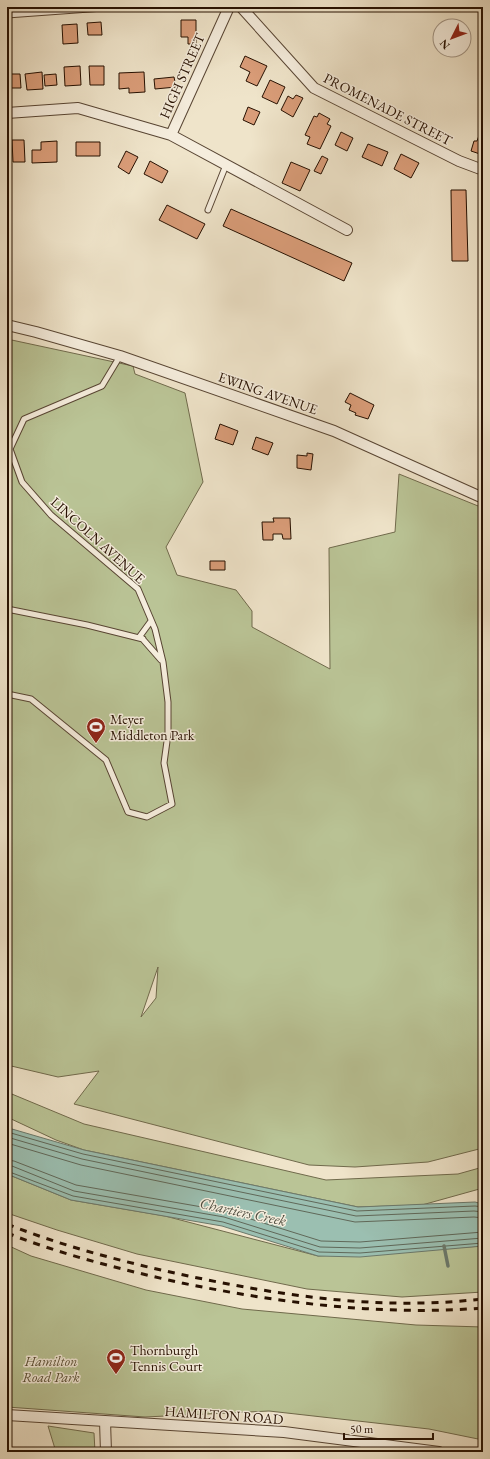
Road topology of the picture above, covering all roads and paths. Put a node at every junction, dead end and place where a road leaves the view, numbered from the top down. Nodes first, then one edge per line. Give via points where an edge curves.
1 (117, 7) edge
2 (229, 7) edge
3 (241, 7) edge
4 (7, 15) edge
5 (7, 113) edge
6 (171, 135) junction
7 (226, 165) junction
8 (483, 170) edge
9 (208, 210) dead end
10 (347, 230) dead end
11 (7, 325) edge
12 (120, 356) junction
13 (483, 498) edge
14 (7, 608) edge
15 (152, 620) junction
16 (143, 639) junction
17 (163, 662) junction
18 (7, 694) edge
19 (7, 1415) edge
20 (105, 1421) junction
21 (106, 1452) edge
22 (439, 1452) edge

1 - 4 lane
2 - 6 street, HIGH STREET
3 - 8 street, PROMENADE STREET via 314,88 459,161
5 - 6 street via 78,108
6 - 7 street
7 - 9 lane
7 - 10 street
11 - 12 street, EWING AVENUE
12 - 13 street, EWING AVENUE via 334,431
12 - 15 lane, LINCOLN AVENUE via 102,386 24,419 10,449 22,482 51,515 138,589
14 - 16 lane
15 - 16 lane via 140,636
15 - 17 lane, LINCOLN AVENUE
16 - 17 lane
17 - 18 lane, LINCOLN AVENUE via 168,702 168,734 164,763 172,804 146,817 128,812 106,760 31,699
19 - 20 street, HAMILTON ROAD
20 - 21 street
20 - 22 street, HAMILTON ROAD via 284,1432

